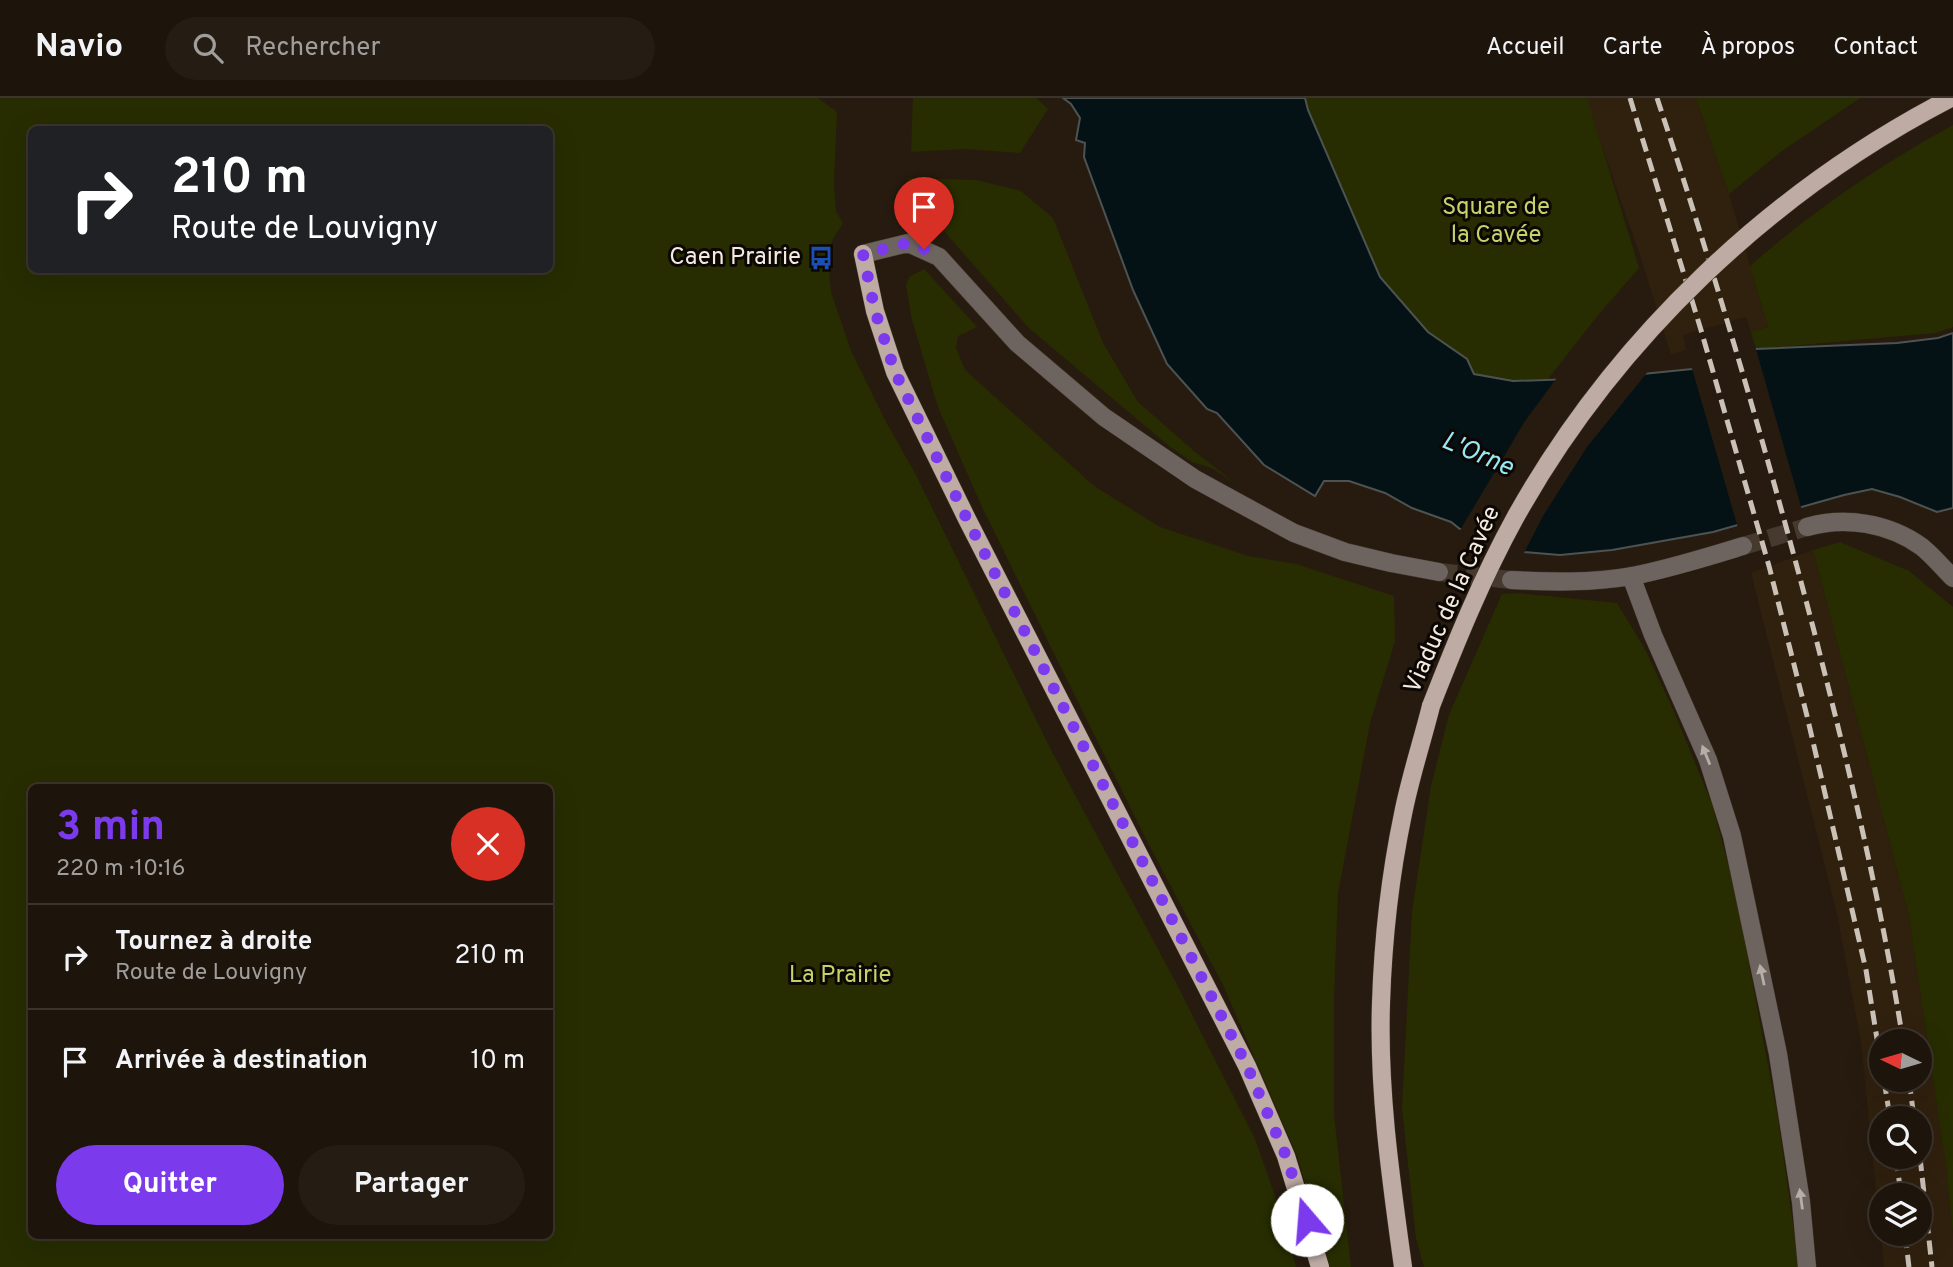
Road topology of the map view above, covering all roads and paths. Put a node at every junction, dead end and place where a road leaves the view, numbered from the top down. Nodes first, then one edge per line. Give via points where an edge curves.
1 (1951, 98) edge
2 (863, 254) joint
3 (1807, 527) tunnel mouth
4 (1743, 546) tunnel mouth
5 (1439, 572) tunnel mouth
6 (1631, 576) junction
7 (1953, 578) edge
8 (1511, 580) tunnel mouth
9 (1320, 1267) edge
10 (1403, 1267) edge
11 (1807, 1267) edge

1 - 10 main road, Viaduc de la Cavée, bridge via 1849,159 1786,205 1693,285 1636,347 1562,443 1515,518 1472,605 1431,706 1403,813 1386,926 1381,1061
2 - 5 street via 908,243 939,257 1017,343 1104,417 1195,480 1294,533 1345,552
2 - 9 main road via 895,372 1247,1066 1286,1156
3 - 7 street via 1841,521 1879,526 1921,547
4 - 6 street
6 - 8 street
11 -> 6 street via 1778,1054 1732,836 1708,760

